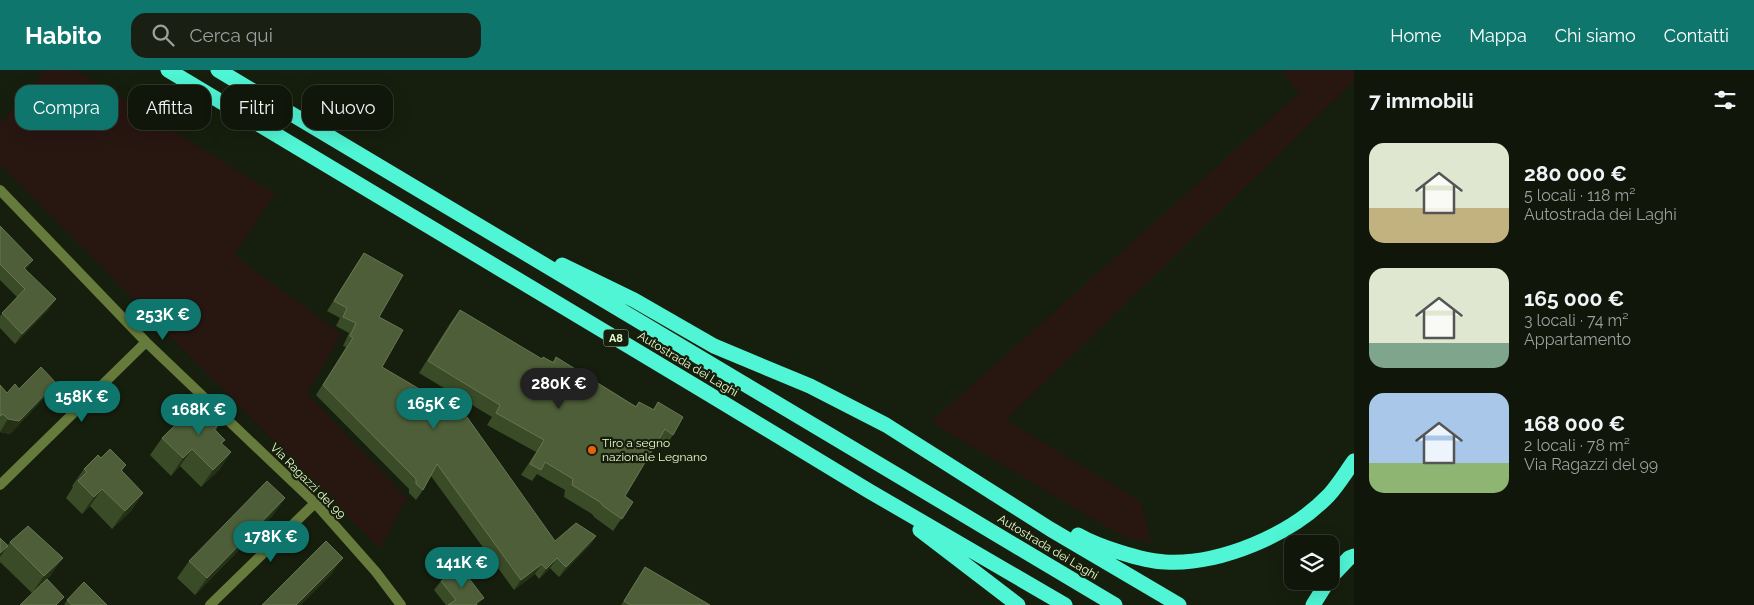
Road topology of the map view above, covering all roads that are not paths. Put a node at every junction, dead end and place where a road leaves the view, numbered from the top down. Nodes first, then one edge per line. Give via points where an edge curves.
1 (168, 70) edge
2 (218, 70) edge
3 (0, 190) edge
4 (476, 225) junction
5 (146, 342) junction
6 (1354, 461) edge
7 (960, 472) junction
8 (0, 485) edge
9 (869, 492) junction
10 (314, 503) junction
11 (1354, 556) edge
12 (1339, 569) edge
13 (1322, 590) edge
14 (210, 605) edge
15 (401, 605) edge
16 (1018, 605) edge
17 (1066, 605) edge
18 (1115, 605) edge
19 (1179, 605) edge
20 (1313, 605) edge

1 - 9 highway, Autostrada dei Laghi / A8
2 - 4 highway, Autostrada dei Laghi / A8
3 - 5 street, Via Ragazzi del 99
4 - 7 highway via 634,300 714,346 810,386 886,426
4 - 18 highway, Autostrada dei Laghi / A8
5 - 8 street
5 - 10 street, Via Ragazzi del 99
6 - 7 highway via 1328,495 1301,518 1272,536 1235,552 1204,559 1164,562 1090,542 990,485
7 - 19 highway via 1050,530
9 - 16 highway
9 - 17 highway, Autostrada dei Laghi / A8
10 - 14 street
10 - 15 street, Via Ragazzi del 99
11 - 12 highway
13 - 20 highway

